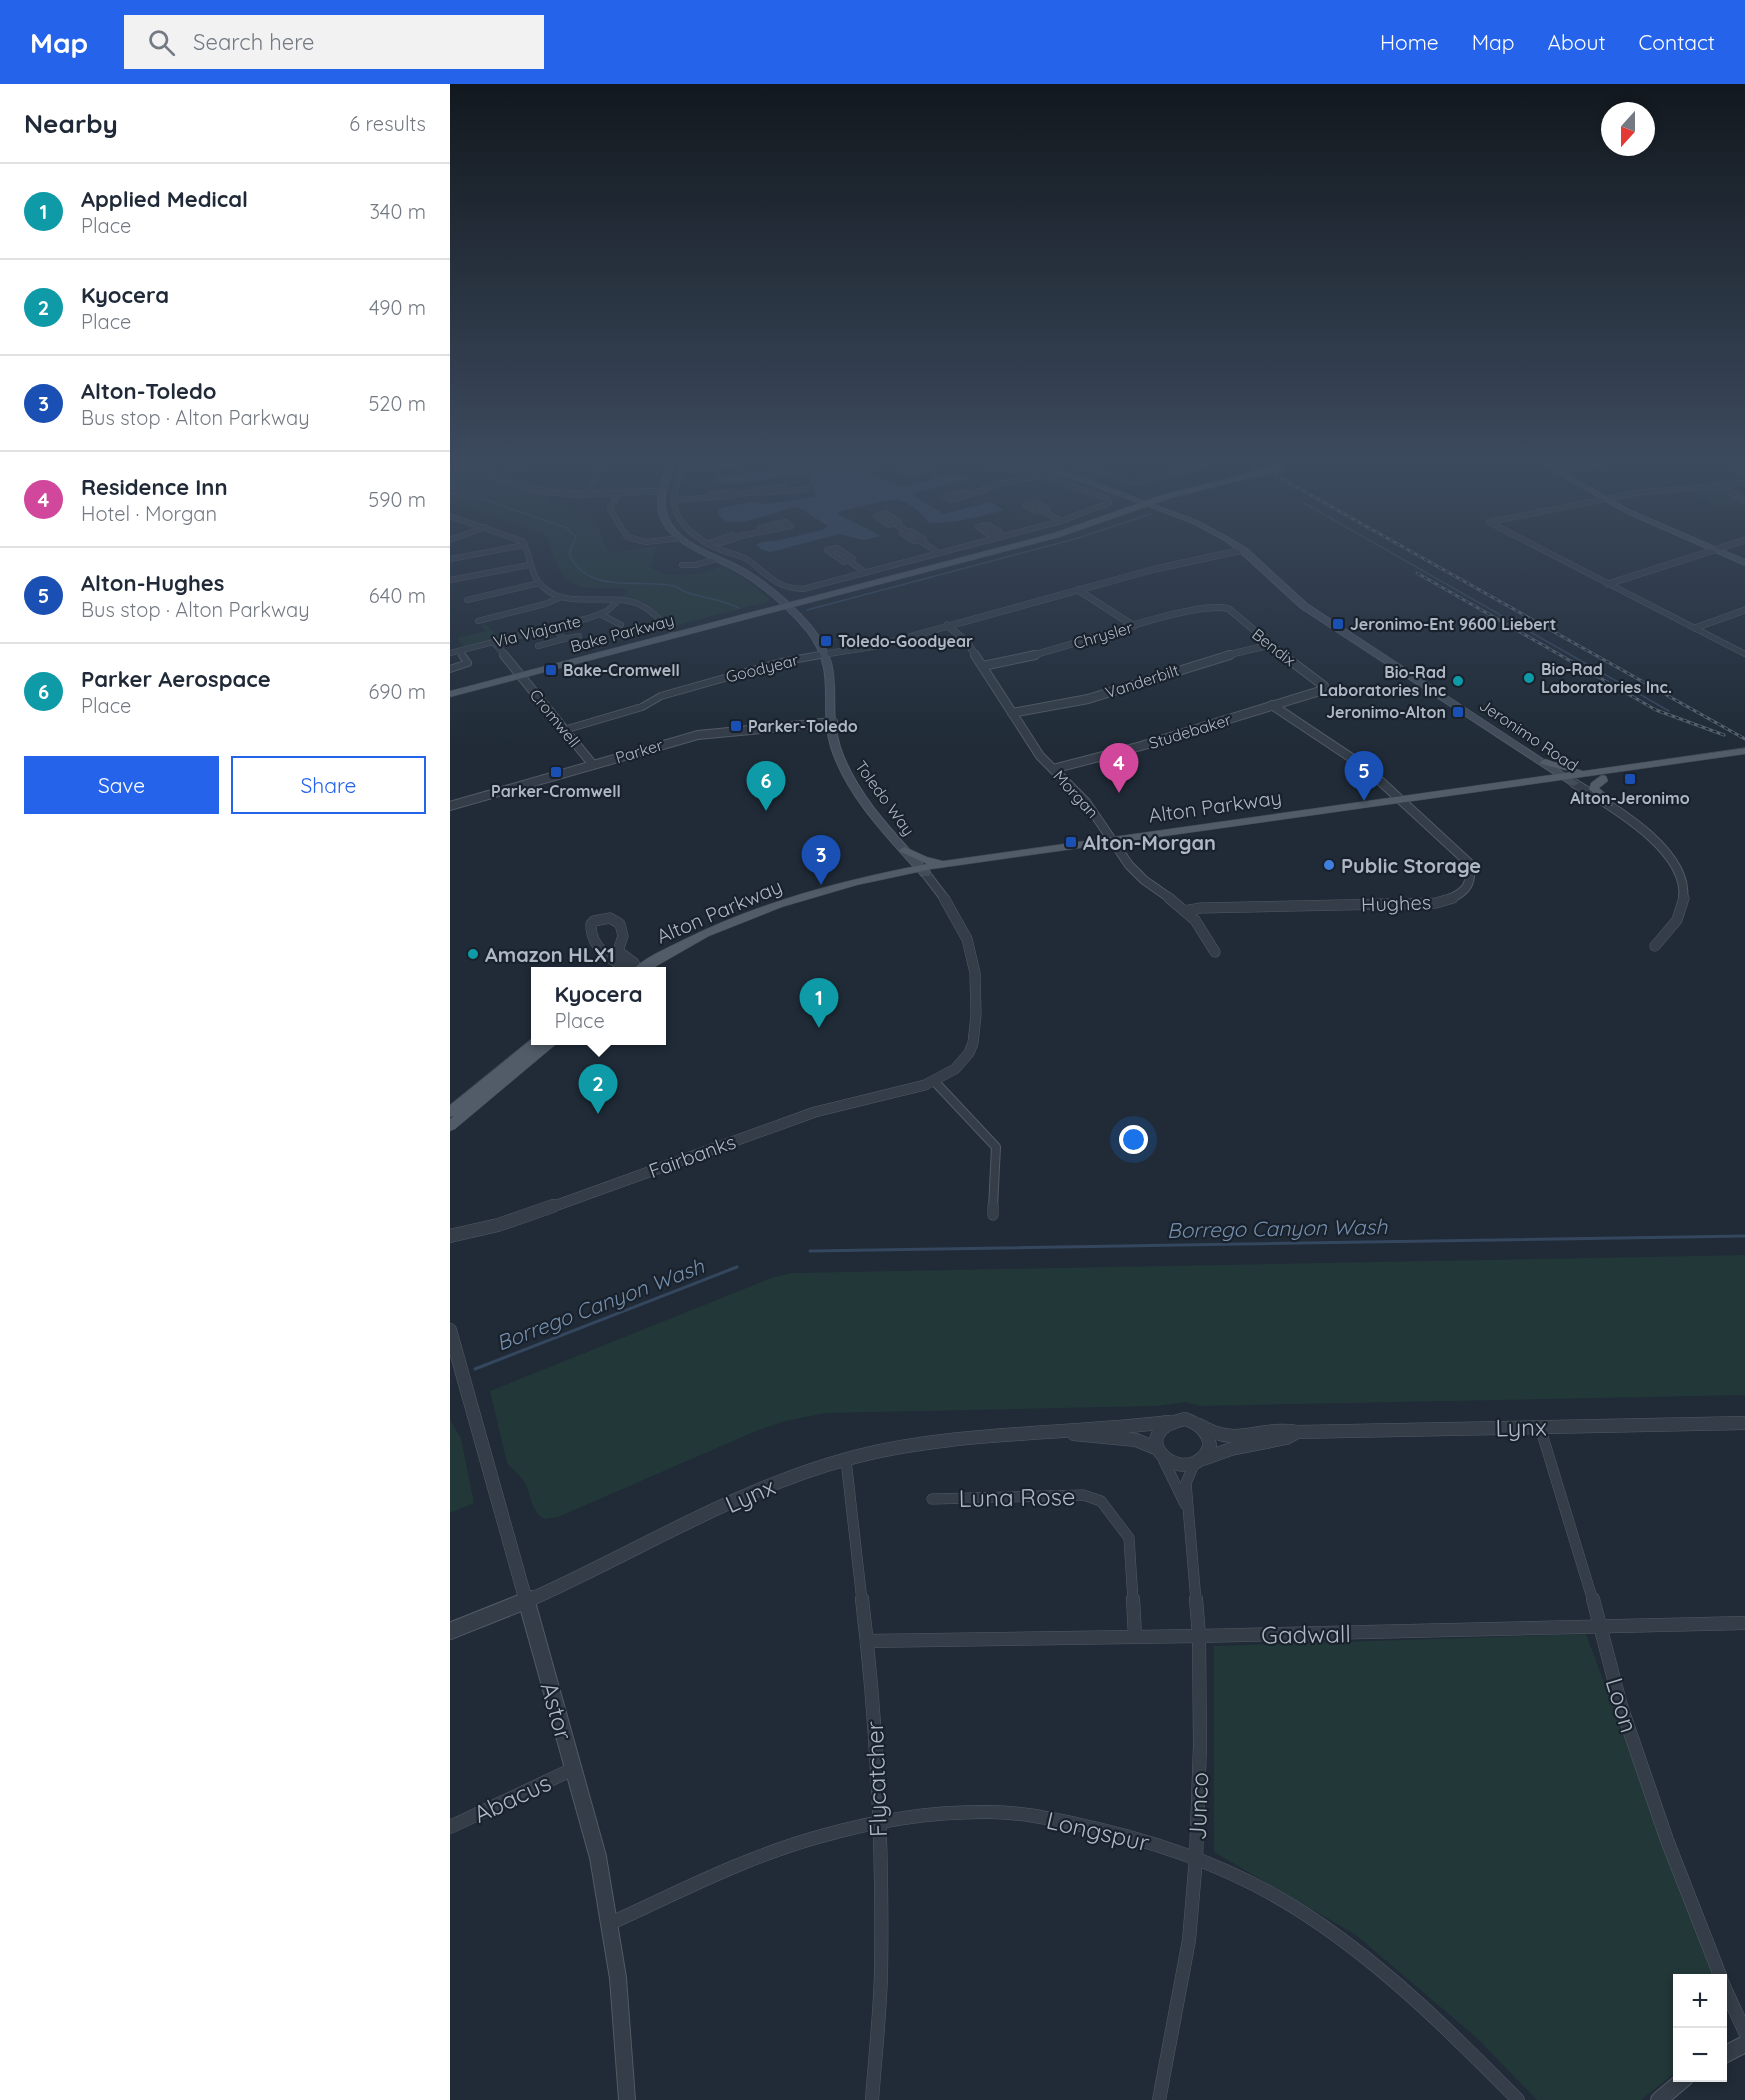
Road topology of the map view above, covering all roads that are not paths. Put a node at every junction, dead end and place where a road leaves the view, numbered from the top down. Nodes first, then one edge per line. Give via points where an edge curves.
1 (528, 559) edge
2 (717, 559) joint
3 (745, 559) edge
4 (749, 559) edge
5 (917, 559) edge
6 (951, 559) edge
7 (1199, 559) edge
8 (1253, 559) edge
9 (1560, 559) edge
10 (1686, 559) edge
11 (849, 561) dead end
12 (529, 565) junction
13 (682, 565) dead end
14 (730, 565) junction
15 (866, 573) junction
16 (450, 580) edge
17 (539, 583) junction
18 (1608, 584) junction
19 (1078, 590) junction
20 (561, 597) junction
21 (467, 600) dead end
22 (619, 600) junction
23 (784, 604) junction
24 (1223, 606) joint
25 (1745, 610) edge
26 (600, 614) junction
27 (478, 621) dead end
28 (621, 624) dead end
29 (947, 626) junction
30 (1134, 626) junction
31 (553, 627) junction
32 (1695, 628) junction
33 (674, 632) junction
34 (579, 636) dead end
35 (564, 639) junction
36 (495, 642) junction
37 (1270, 645) junction
38 (538, 646) dead end
39 (459, 651) junction
40 (450, 653) edge
41 (825, 654) junction
42 (1745, 654) edge
43 (468, 663) junction
44 (983, 666) junction
45 (475, 668) dead end
46 (450, 669) edge
47 (519, 673) junction
48 (1324, 687) joint
49 (450, 688) edge
50 (450, 694) edge
51 (1272, 705) junction
52 (1012, 713) junction
53 (833, 722) junction
54 (564, 729) junction
55 (1744, 754) edge
56 (1545, 762) junction
57 (593, 765) junction
58 (1053, 769) junction
59 (1599, 775) junction
60 (1570, 779) junction
61 (1405, 802) junction
62 (1608, 804) junction
63 (450, 806) edge
64 (1116, 844) junction
65 (905, 850) junction
66 (982, 859) junction
67 (923, 871) junction
68 (1184, 911) junction
69 (1655, 946) dead end
70 (1215, 952) dead end
71 (624, 967) edge
72 (636, 967) edge
73 (644, 967) edge
74 (661, 967) edge
75 (534, 1045) edge
76 (550, 1045) edge
77 (935, 1082) junction
78 (450, 1112) edge
79 (450, 1126) edge
80 (993, 1215) dead end
81 (450, 1236) edge
82 (450, 1330) edge
83 (1168, 1422) junction
84 (1745, 1423) edge
85 (1199, 1425) junction
86 (1540, 1427) junction
87 (1297, 1432) junction
88 (1071, 1433) junction
89 (1160, 1454) junction
90 (846, 1460) junction
91 (1199, 1461) junction
92 (932, 1499) dead end
93 (1188, 1510) junction
94 (527, 1602) junction
95 (1745, 1623) edge
96 (1600, 1626) junction
97 (450, 1631) edge
98 (1135, 1636) junction
99 (1198, 1636) junction
100 (867, 1641) junction
101 (573, 1769) junction
102 (879, 1824) junction
103 (450, 1827) edge
104 (1196, 1858) junction
105 (611, 1923) junction
106 (1720, 1974) edge
107 (1727, 1991) edge
108 (1745, 2032) edge
109 (1745, 2044) edge
110 (1727, 2053) edge
111 (1680, 2082) edge
112 (627, 2100) edge
113 (872, 2100) edge
114 (1159, 2100) edge
115 (1518, 2100) edge
116 (1659, 2100) edge

1 - 12 street
2 - 13 street via 695,566
2 - 14 main road, Toledo Way
3 - 14 street
4 - 15 street via 785,588 803,589
5 - 15 street
6 - 23 main road, Bake Parkway
7 - 19 street, Goodyear
8 - 56 main road, Jeronimo Road via 1304,606
9 - 18 street
10 - 18 street
11 - 15 street
12 - 16 street
12 - 17 street via 531,575
14 - 23 main road, Toledo Way
17 - 20 street via 549,593
17 - 21 street
18 - 32 street
19 - 29 street, Goodyear
19 - 30 street
20 - 22 street
20 - 27 street
22 - 26 street, Via Viajante
22 - 33 street via 640,605
23 - 33 main road, Bake Parkway
23 - 41 main road, Toledo Way via 817,639
24 - 30 street, Chrysler
24 - 37 street, Bendix
25 - 32 street
26 - 28 street
26 - 31 street, Via Viajante
29 - 41 street, Goodyear via 876,646
29 - 44 street, Morgan via 967,642
30 - 44 street, Chrysler
31 - 35 street
31 - 36 street, Via Viajante
32 - 42 street
33 - 47 main road, Bake Parkway
34 - 35 street
35 - 38 street
36 - 39 street, Via Viajante
36 - 47 street, Cromwell
37 - 48 street, Bendix
37 - 52 street, Vanderbilt via 1081,701
39 - 40 street, Via Viajante
39 - 43 street
41 - 53 main road, Toledo Way via 832,683
41 - 54 street, Goodyear via 692,687 642,707
43 - 45 street
43 - 46 street
44 - 52 street, Morgan
47 - 49 main road, Bake Parkway
47 - 50 main road, Bake Parkway
47 - 54 street, Cromwell
48 - 51 street, Studebaker
51 - 58 street, Studebaker
51 - 61 street, Hughes via 1357,760
52 - 58 street, Morgan
53 - 57 street, Parker via 698,735
53 - 65 main road, Toledo Way via 835,744 848,777
54 - 57 street, Cromwell
55 - 59 main road, Alton Parkway
56 - 59 main road
56 - 60 main road, Jeronimo Road
57 - 63 street, Parker
58 - 64 street, Morgan via 1086,801
59 - 60 main road, Alton Parkway
59 - 62 main road via 1603,781 1594,789
60 - 61 main road, Alton Parkway
60 - 62 street, Jeronimo Road
61 - 64 main road, Alton Parkway
61 - 68 street, Hughes via 1469,863 1472,878 1461,894 1418,904
62 - 69 street, Jeronimo Road via 1663,846 1683,881 1676,925
64 - 66 main road, Alton Parkway
64 - 67 main road, Alton Parkway
64 - 68 street, Morgan via 1137,873
65 - 66 main road via 928,861
65 - 67 main road, Toledo Way
66 - 67 main road, Alton Parkway
67 - 73 main road, Alton Parkway via 838,886 770,908 705,934
67 - 74 main road, Alton Parkway via 782,911 714,939
67 - 77 street, Toledo Way via 948,902 968,938 976,963 978,989 974,1044 954,1072
68 - 70 street, Morgan via 1203,931
71 - 72 street via 602,951 590,930 594,921 610,918 620,924 623,936 618,951
75 - 78 main road
76 - 79 main road
77 - 80 street via 996,1147
77 - 81 street, Fairbanks via 824,1109 523,1217
82 - 94 street, Astor
83 - 85 street via 1185,1419
83 - 88 street, Lynx
83 - 89 street via 1156,1437
84 - 86 street, Lynx
85 - 87 street, Lynx via 1230,1437 1286,1429
85 - 91 street via 1210,1446
86 - 87 street, Lynx
86 - 96 street, Loon
87 - 91 street, Lynx
88 - 89 street, Lynx via 1131,1438
88 - 90 street, Lynx via 968,1438 896,1447
89 - 91 street via 1177,1465
89 - 93 street, Junco
90 - 94 street, Lynx via 805,1471 725,1505
90 - 100 street, Flycatcher
91 - 93 street, Junco via 1186,1483
92 - 98 street, Luna Rose via 1083,1495 1101,1501 1129,1538
93 - 99 street, Junco
94 - 97 street, Lynx
94 - 101 street, Astor
95 - 96 street, Gadwall
96 - 99 street, Gadwall
96 - 106 street, Loon via 1632,1739
98 - 99 street, Gadwall
98 - 100 street, Gadwall
99 - 104 street, Junco
100 - 102 street, Flycatcher
101 - 103 street, Abacus
101 - 105 street, Astor via 598,1857
102 - 104 street, Longspur via 981,1812 1038,1816 1110,1830
102 - 105 street, Longspur via 757,1857
102 - 113 street, Flycatcher via 881,1974
104 - 114 street, Junco via 1189,1940
104 - 115 street, Longspur via 1235,1874 1294,1908 1365,1958 1439,2019
105 - 112 street, Astor
107 - 108 street, Loon
109 - 110 street
111 - 116 street

